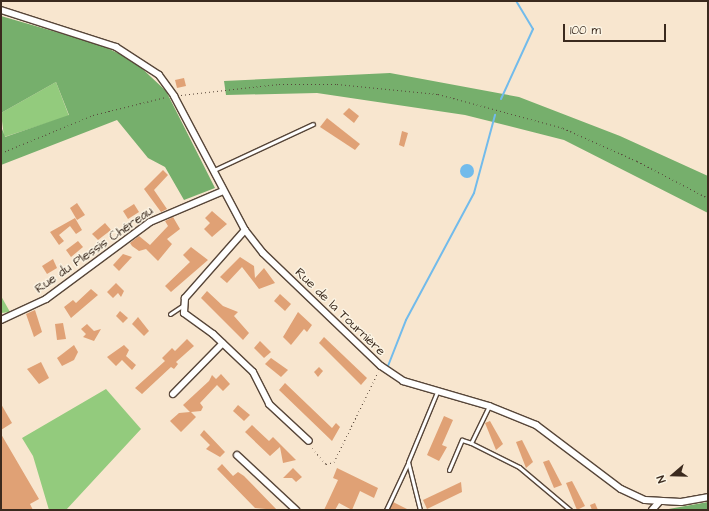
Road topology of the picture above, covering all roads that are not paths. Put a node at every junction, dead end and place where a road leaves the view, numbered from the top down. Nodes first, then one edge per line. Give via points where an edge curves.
1 (1, 10) edge
2 (313, 124) dead end
3 (212, 171) junction
4 (223, 191) junction
5 (245, 230) junction
6 (182, 306) junction
7 (170, 314) dead end
8 (1, 320) edge
9 (223, 343) junction
10 (437, 392) junction
11 (173, 394) dead end
12 (489, 406) junction
13 (309, 441) road end
14 (471, 443) junction
15 (237, 455) dead end
16 (408, 462) junction
17 (449, 470) dead end
18 (708, 497) edge
19 (659, 502) junction
20 (296, 510) edge
21 (386, 510) edge
22 (420, 510) edge
23 (570, 510) edge
24 (652, 510) edge

1 - 3 street, Rue de la Tournière via 116,47 148,66 174,96
2 - 3 lane
3 - 4 street, Rue de la Tournière
4 - 5 street, Rue de la Tournière
4 - 8 street, Rue du Plessis Chéreau via 150,222 46,299
5 - 6 street via 185,298
5 - 10 street, Rue de la Tournière via 263,253 381,366 403,381
6 - 7 lane
6 - 9 street via 184,313
9 - 11 street
9 - 13 street via 253,372 269,404
10 - 12 street, Rue de la Tournière
10 - 16 lane
12 - 14 lane
12 - 19 street, Rue de la Tournière via 554,435 621,489
14 - 17 lane via 462,440
14 - 23 lane via 519,467
15 - 20 street
16 - 21 lane
16 - 22 lane
18 - 19 street
19 - 24 street

